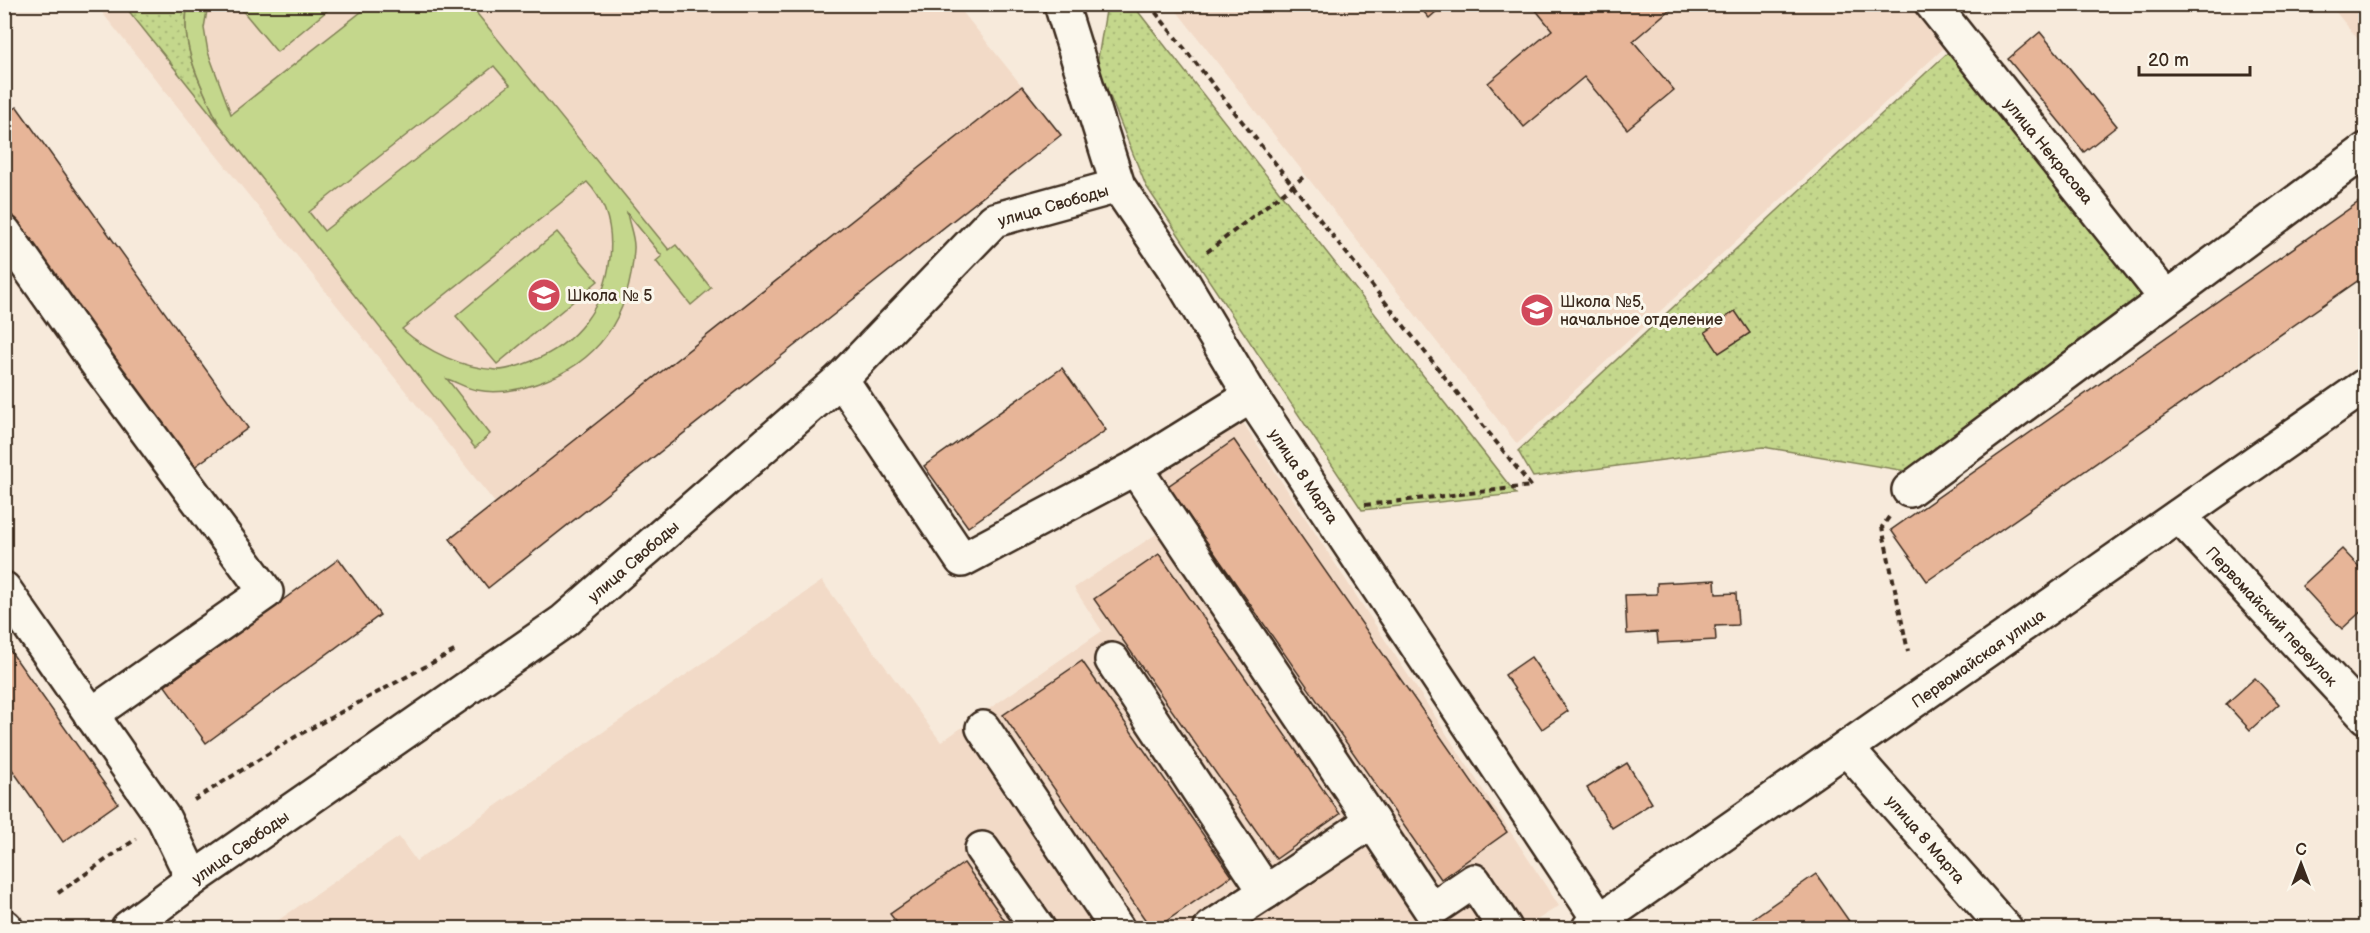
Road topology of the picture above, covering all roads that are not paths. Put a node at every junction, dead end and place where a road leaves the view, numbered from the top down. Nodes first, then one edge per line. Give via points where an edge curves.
1 (1061, 4) edge
2 (1932, 4) edge
3 (2366, 150) edge
4 (1118, 186) junction
5 (4, 232) edge
6 (2166, 298) junction
7 (841, 379) junction
8 (2366, 385) edge
9 (1251, 396) junction
10 (1136, 468) junction
11 (1909, 490) road end
12 (2179, 516) junction
13 (4, 590) edge
14 (1112, 660) dead end
15 (91, 715) junction
16 (2366, 717) edge
17 (983, 728) dead end
18 (1847, 749) junction
19 (1372, 821) junction
20 (982, 849) dead end
21 (193, 879) junction
22 (1266, 892) junction
23 (1594, 925) edge
24 (128, 928) edge
25 (1038, 928) edge
26 (1117, 928) edge
27 (1211, 928) edge
28 (1505, 928) edge
29 (2005, 928) edge

1 - 4 street, улица 8 Марта
2 - 6 street, улица Некрасова
3 - 6 street
4 - 7 street, улица Свободы via 994,220
4 - 9 street, улица 8 Марта via 1178,274
5 - 15 street via 266,592
6 - 11 street
7 - 10 street via 962,560
7 - 21 street, улица Свободы via 564,621
8 - 12 street, Первомайская улица
9 - 10 street
9 - 23 street, улица 8 Марта
10 - 19 street
12 - 16 street, Первомайский переулок
12 - 18 street, Первомайская улица
13 - 15 street
14 - 22 street
15 - 21 street via 164,819
17 - 26 street
18 - 23 street, Первомайская улица
18 - 29 street, улица 8 Марта
19 - 22 street
19 - 28 street via 1431,910 1474,881
20 - 25 street
21 - 24 street, улица Свободы
22 - 27 street

